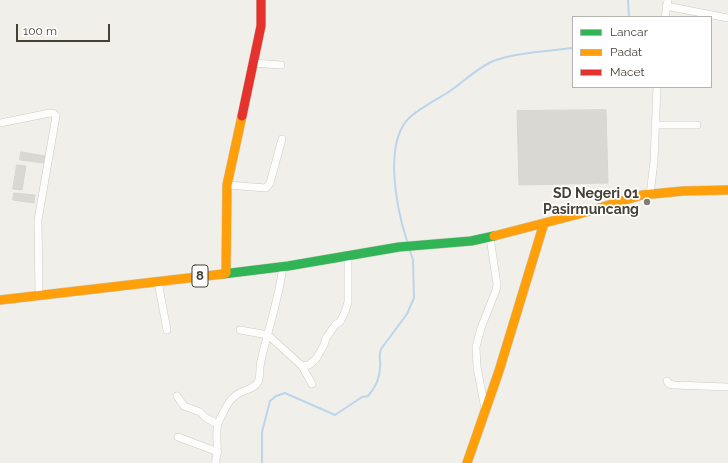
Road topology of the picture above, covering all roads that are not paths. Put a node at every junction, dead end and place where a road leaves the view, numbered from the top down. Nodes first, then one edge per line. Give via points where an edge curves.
1 (261, 0) edge
2 (667, 3) edge
3 (665, 16) edge
4 (728, 18) edge
5 (253, 63) junction
6 (282, 65) dead end
7 (657, 88) edge
8 (0, 123) edge
9 (655, 125) junction
10 (697, 125) dead end
11 (282, 139) dead end
12 (227, 184) junction
13 (728, 190) edge
14 (650, 195) junction
15 (544, 223) junction
16 (490, 237) junction
17 (348, 256) junction
18 (283, 266) junction
19 (226, 273) junction
20 (158, 282) junction
21 (39, 295) junction
22 (0, 300) edge
23 (167, 330) dead end
24 (240, 330) dead end
25 (268, 335) junction
26 (302, 366) junction
27 (667, 381) dead end
28 (312, 384) dead end
29 (728, 387) edge
30 (177, 396) dead end
31 (486, 410) junction
32 (218, 424) junction
33 (178, 437) dead end
34 (218, 452) junction
35 (466, 462) edge
36 (215, 463) edge

1 - 5 main road via 261,26
2 - 3 street
2 - 4 street
5 - 6 street
5 - 12 main road
7 - 9 street
8 - 21 street via 50,113 56,116 38,220
9 - 10 street
9 - 14 street
11 - 12 street via 266,188
12 - 19 main road
13 - 14 main road, 8
14 - 15 main road, 8 via 642,195
15 - 16 main road, 8
15 - 31 main road
16 - 17 main road, 8 via 399,247
16 - 31 street via 497,284 481,328 476,354
17 - 18 main road, 8
17 - 26 street via 348,302 345,312 326,338 316,359 309,365
18 - 19 main road, 8
18 - 25 street via 281,285
19 - 20 main road, 8
20 - 21 main road, 8
20 - 23 street
21 - 22 main road, 8
24 - 25 street
25 - 26 street
25 - 32 street via 256,385 234,396
26 - 28 street
27 - 29 street via 674,385
30 - 32 street via 184,406 200,412
31 - 35 main road
32 - 34 street
33 - 34 street
34 - 36 street

